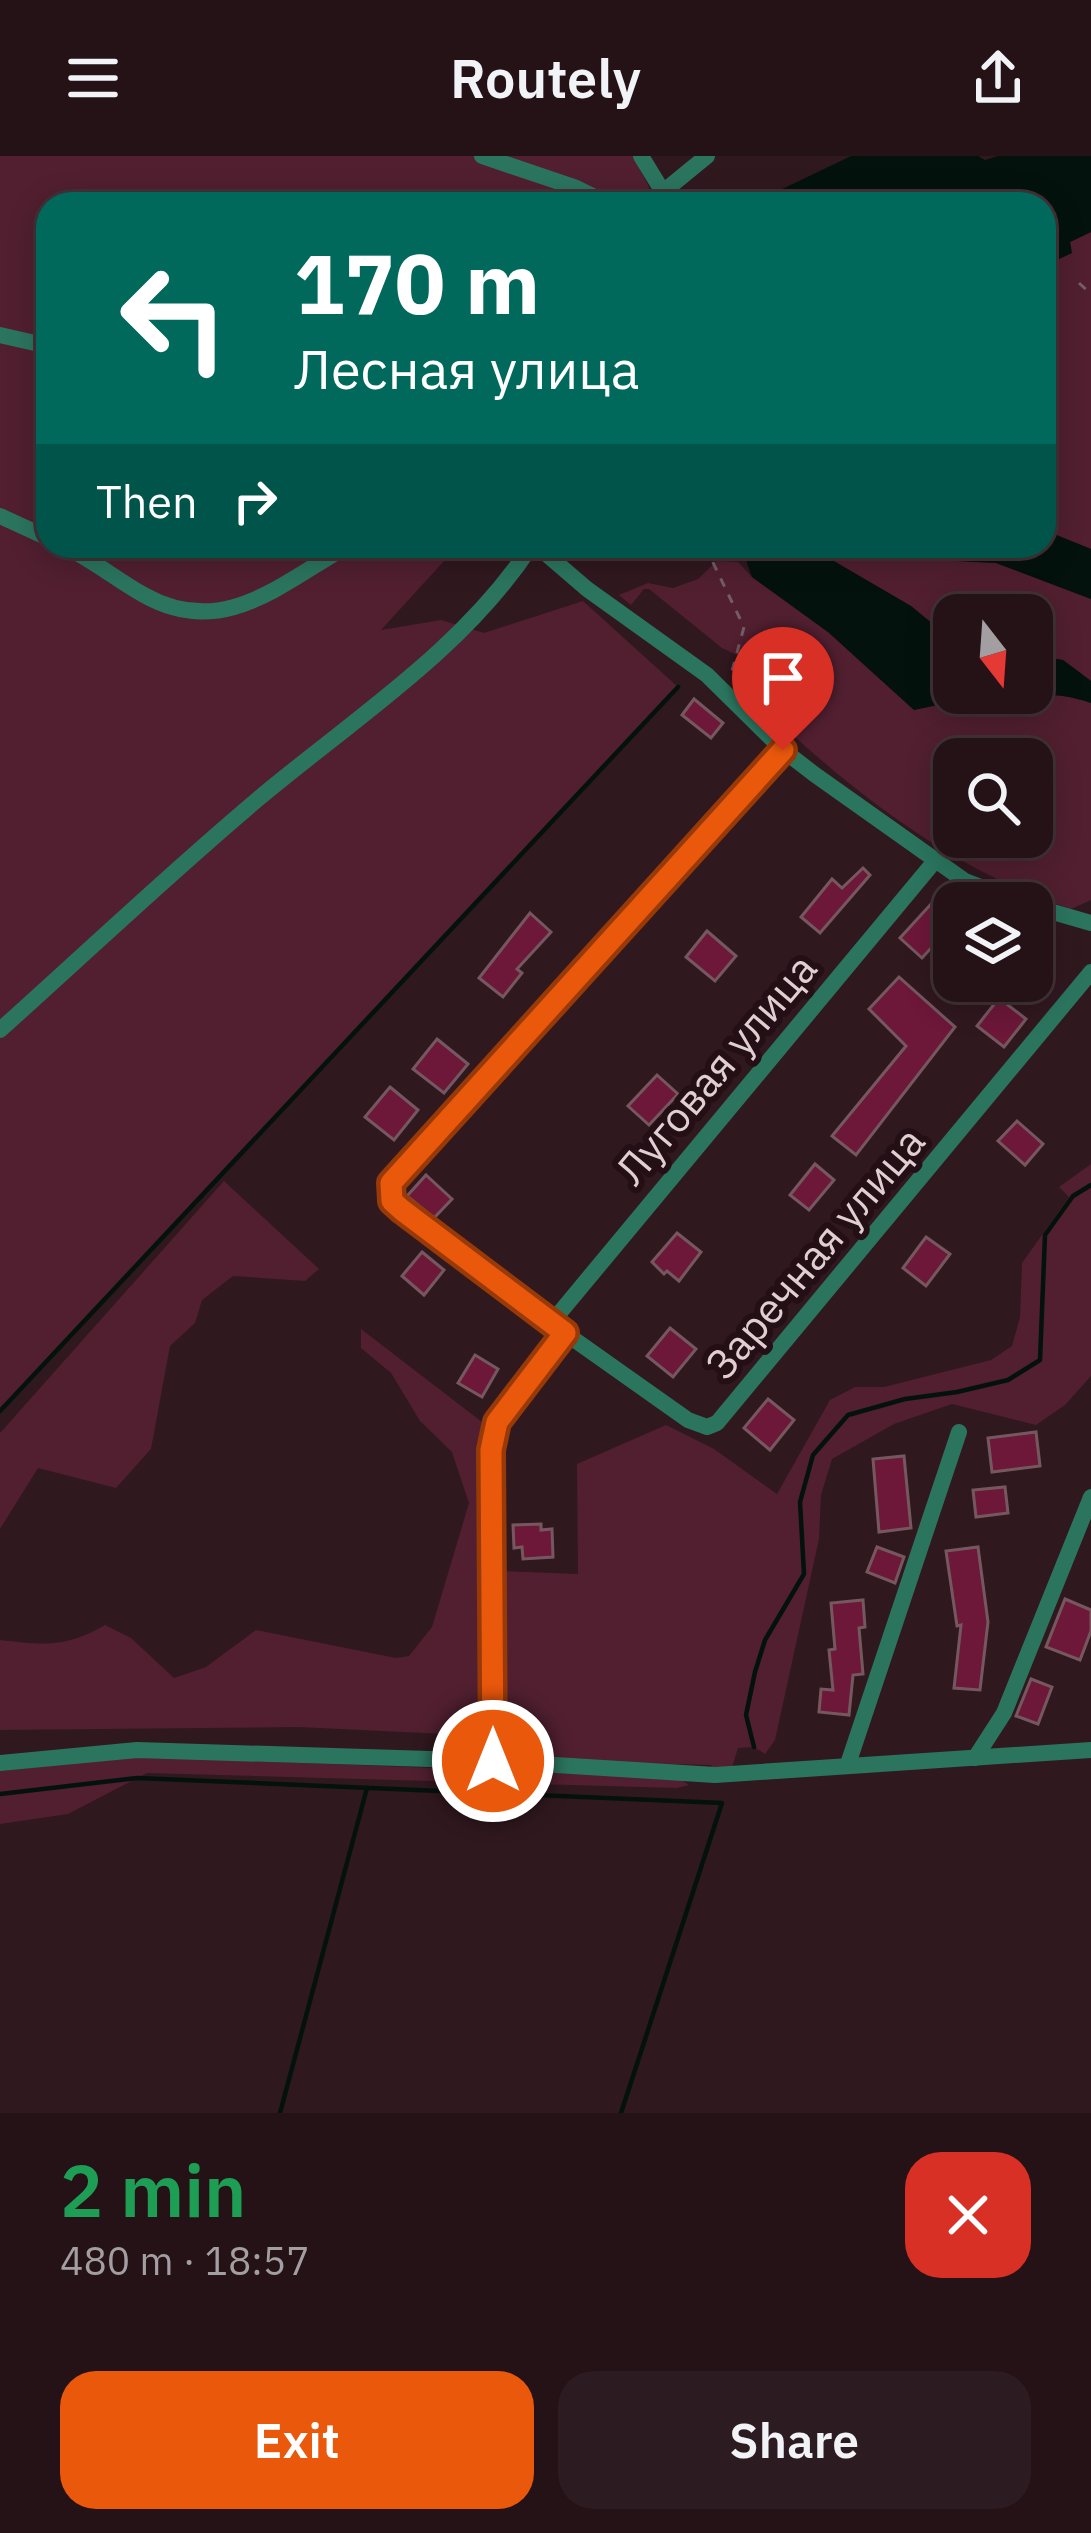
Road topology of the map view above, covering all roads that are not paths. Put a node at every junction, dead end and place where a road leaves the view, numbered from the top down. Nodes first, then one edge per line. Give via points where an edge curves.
1 (482, 156) edge
2 (641, 156) edge
3 (707, 156) edge
4 (584, 192) edge
5 (659, 192) edge
6 (668, 192) edge
7 (0, 335) edge
8 (36, 343) edge
9 (0, 516) edge
10 (36, 532) edge
11 (84, 558) edge
12 (325, 558) edge
13 (525, 558) edge
14 (549, 558) edge
15 (783, 750) junction
16 (934, 862) junction
17 (967, 882) edge
18 (1053, 912) edge
19 (1091, 923) edge
20 (1091, 972) edge
21 (0, 1030) edge
22 (558, 1328) junction
23 (959, 1432) dead end
24 (1091, 1497) edge
25 (1091, 1750) edge
26 (975, 1758) junction
27 (493, 1761) junction
28 (0, 1763) edge
29 (848, 1765) junction

1 - 4 street
2 - 5 street
3 - 6 street
7 - 8 street
9 - 10 street
11 - 12 street via 179,612 206,614 230,610
13 - 21 street via 462,631
14 - 15 street via 707,675
15 - 16 street
15 - 22 street via 391,1183 402,1210
16 - 17 street
16 - 22 street, Луговая улица
18 - 19 street
20 - 22 street, Заречная улица via 717,1423 688,1420
22 - 27 street, Луговая улица via 497,1422 491,1450
23 - 29 street
24 - 26 street via 1004,1713
25 - 26 street
26 - 29 street
27 - 28 street via 137,1750
27 - 29 street via 715,1775

